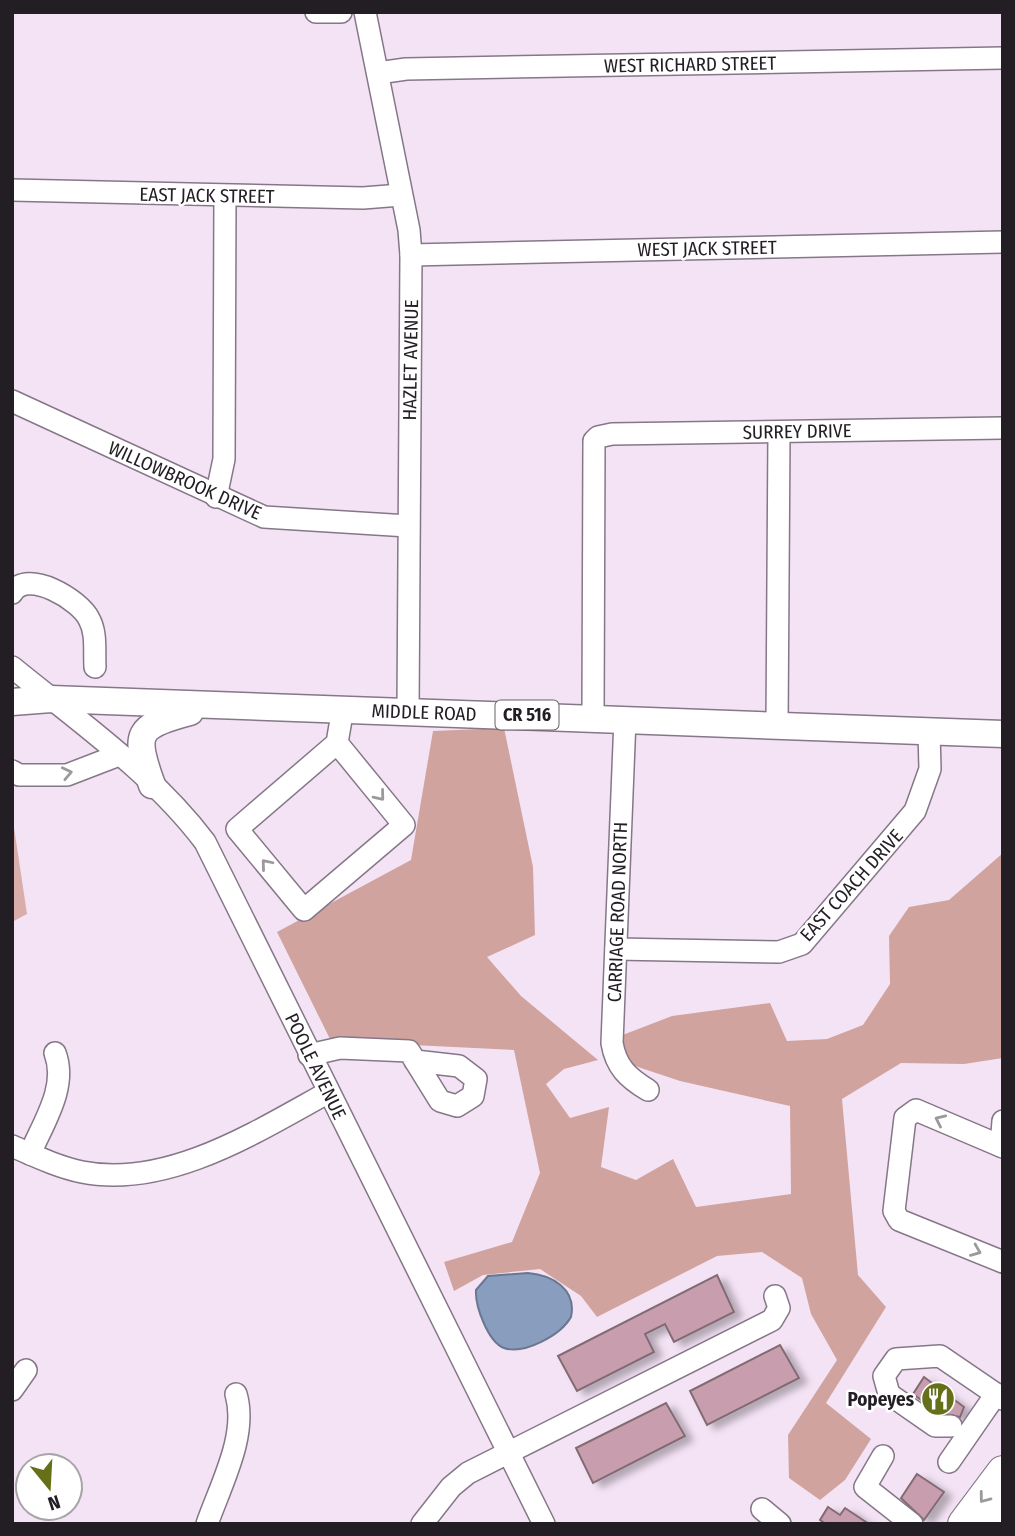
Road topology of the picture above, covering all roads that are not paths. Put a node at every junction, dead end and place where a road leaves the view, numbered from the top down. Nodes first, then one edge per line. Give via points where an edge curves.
1 (316, 12) edge
2 (341, 12) edge
3 (365, 12) edge
4 (1003, 58) edge
5 (377, 73) junction
6 (12, 190) edge
7 (401, 195) junction
8 (225, 196) junction
9 (1003, 242) edge
10 (411, 255) junction
11 (12, 401) edge
12 (1003, 428) edge
13 (779, 432) junction
14 (216, 497) junction
15 (408, 526) junction
16 (12, 593) edge
17 (12, 667) edge
18 (94, 667) dead end
19 (51, 699) junction
20 (12, 702) edge
21 (212, 705) junction
22 (343, 708) junction
23 (408, 711) junction
24 (593, 717) junction
25 (625, 719) junction
26 (777, 725) junction
27 (929, 732) junction
28 (1003, 734) edge
29 (337, 743) junction
30 (120, 755) junction
31 (12, 771) edge
32 (152, 785) junction
33 (616, 949) junction
34 (55, 1052) dead end
35 (309, 1055) junction
36 (415, 1061) dead end
37 (648, 1090) dead end
38 (327, 1093) junction
39 (1003, 1121) edge
40 (1002, 1147) edge
41 (21, 1150) edge
42 (1003, 1262) edge
43 (775, 1296) dead end
44 (26, 1370) dead end
45 (12, 1390) edge
46 (236, 1394) dead end
47 (1000, 1396) edge
48 (958, 1432) junction
49 (508, 1451) junction
50 (883, 1456) dead end
51 (949, 1462) dead end
52 (1003, 1472) edge
53 (1003, 1509) edge
54 (766, 1516) edge
55 (207, 1524) edge
56 (422, 1524) edge
57 (544, 1524) edge
58 (780, 1524) edge
59 (912, 1524) edge
60 (964, 1524) edge
61 (993, 1524) edge

1 - 2 street
3 - 5 street, HAZLET AVENUE
4 - 5 street, WEST RICHARD STREET
5 - 7 street, HAZLET AVENUE
6 - 8 street, EAST JACK STREET
7 - 8 street, EAST JACK STREET
7 - 10 street, HAZLET AVENUE
8 - 14 street via 224,459
9 - 10 street, WEST JACK STREET
10 - 15 street, HAZLET AVENUE
11 - 14 street, WILLOWBROOK DRIVE
12 - 13 street, SURREY DRIVE
13 - 24 street, SURREY DRIVE via 612,434 594,442
13 - 26 street
14 - 15 street, WILLOWBROOK DRIVE via 279,520
15 - 23 street, HAZLET AVENUE
16 - 18 street via 21,583 30,583 85,611 94,635
17 - 19 street, POOLE AVENUE
19 - 20 main road, MIDDLE ROAD / CR 516
19 - 21 main road, MIDDLE ROAD / CR 516
19 - 30 street, POOLE AVENUE
21 - 22 main road, MIDDLE ROAD / CR 516
21 - 32 main road via 149,726 143,733 140,751
22 - 23 main road, MIDDLE ROAD / CR 516
22 - 29 street
23 - 24 main road, MIDDLE ROAD / CR 516
24 - 25 main road, MIDDLE ROAD / CR 516
25 - 26 main road, MIDDLE ROAD / CR 516
25 - 33 street, CARRIAGE ROAD NORTH
26 - 27 main road, MIDDLE ROAD / CR 516
27 - 28 main road, MIDDLE ROAD / CR 516
27 - 33 street, EAST COACH DRIVE via 930,769 915,811 802,944 779,952
29 -> 29 street via 404,825 303,909 237,829
31 -> 30 street via 67,775
30 - 32 street, POOLE AVENUE
32 - 35 street, POOLE AVENUE via 191,823 216,862
33 - 37 street, CARRIAGE ROAD NORTH via 612,1043 629,1079
34 - 41 street via 59,1076 55,1097
35 - 36 street via 340,1048 409,1051
35 - 38 street, POOLE AVENUE
38 - 41 street via 203,1156 157,1171 116,1176 82,1172
38 - 49 street, POOLE AVENUE
39 - 40 street
40 -> 42 street via 916,1110 905,1118 894,1211 899,1220
43 - 49 street via 779,1308 772,1320
44 - 45 street
46 - 55 street via 239,1430
47 - 48 street
47 - 48 street via 946,1360 901,1366 894,1372 892,1382 898,1392
48 - 51 street
49 - 56 street via 451,1487
49 - 57 street, POOLE AVENUE
50 - 59 street via 865,1487
52 -> 60 highway
53 - 61 highway
54 - 58 street

